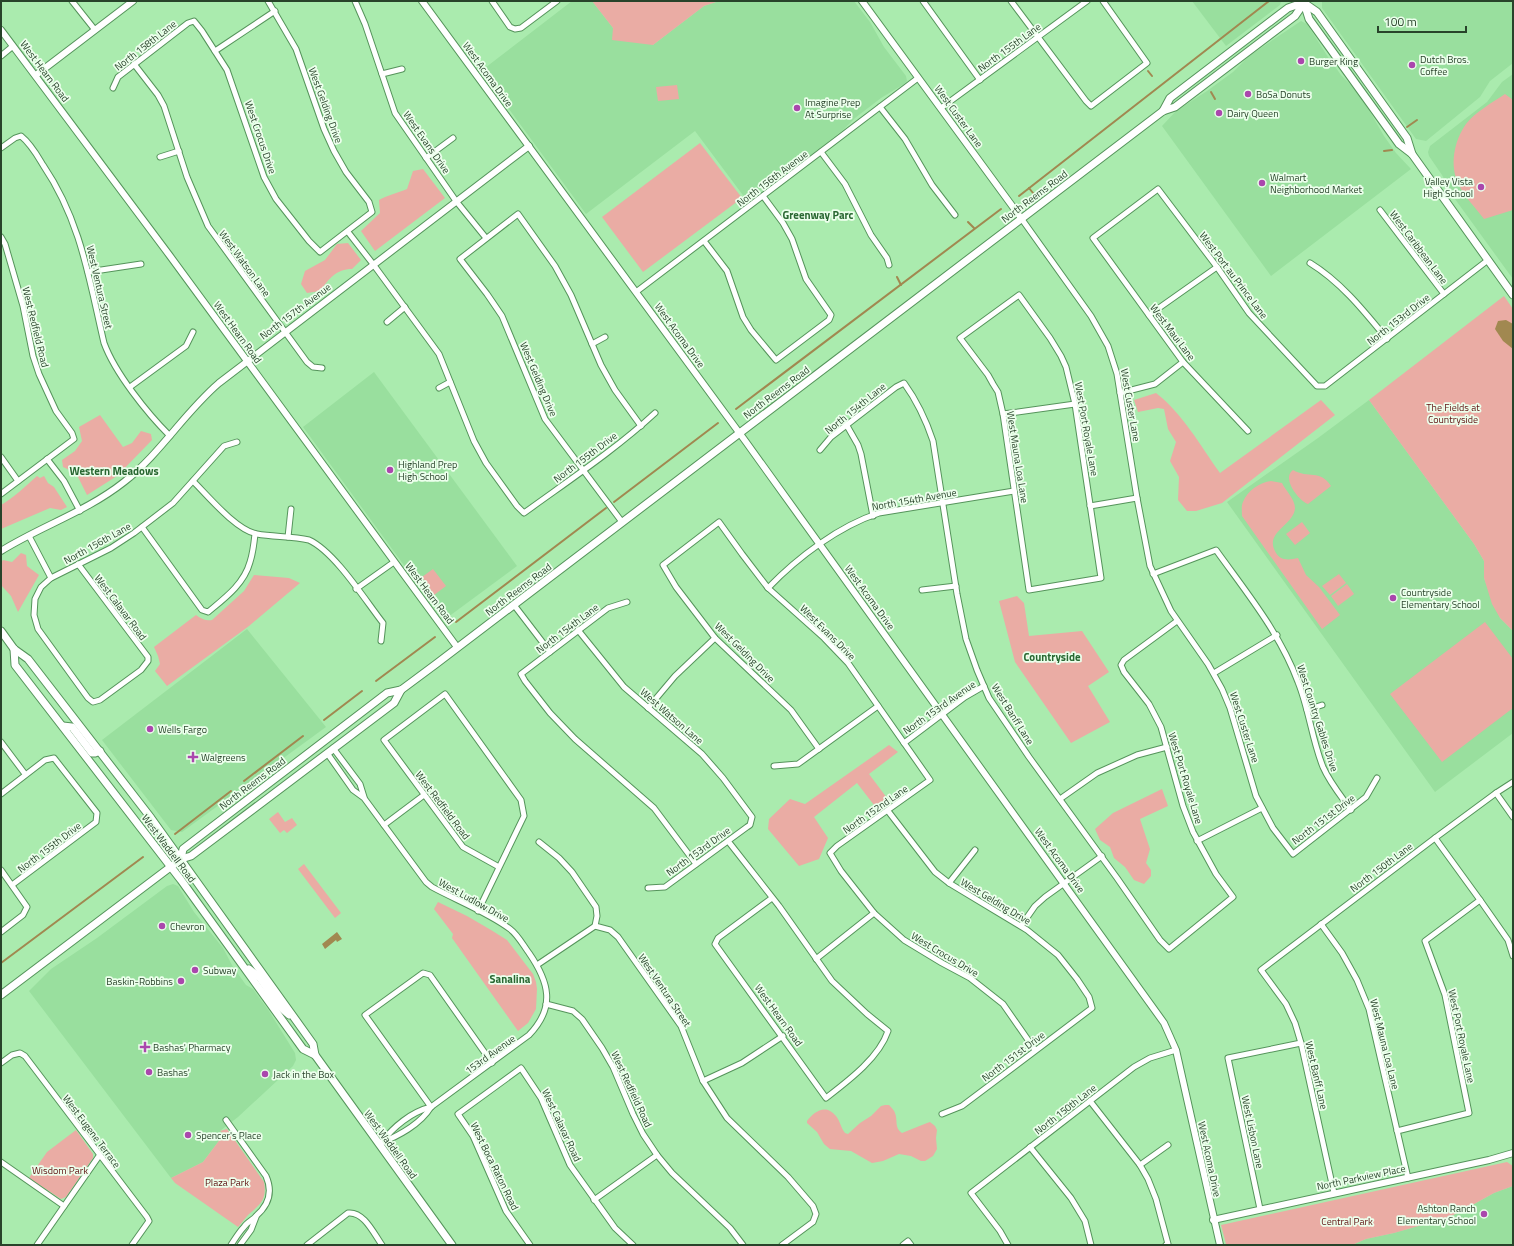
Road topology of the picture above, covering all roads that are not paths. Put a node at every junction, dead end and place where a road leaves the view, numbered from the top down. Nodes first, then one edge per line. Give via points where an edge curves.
1 (72, 1) edge
2 (133, 1) edge
3 (268, 1) edge
4 (355, 1) edge
5 (422, 1) edge
6 (492, 1) edge
7 (557, 1) edge
8 (862, 1) edge
9 (923, 1) edge
10 (1012, 1) edge
11 (1087, 1) edge
12 (1103, 1) edge
13 (1304, 2) edge
14 (275, 12) junction
15 (194, 21) joint
16 (1, 30) edge
17 (94, 30) junction
18 (1038, 38) junction
19 (14, 46) junction
20 (215, 51) junction
21 (1, 56) edge
22 (134, 64) junction
23 (402, 68) dead end
24 (382, 74) junction
25 (36, 75) junction
26 (918, 78) junction
27 (980, 80) junction
28 (113, 88) dead end
29 (880, 107) junction
30 (941, 108) junction
31 (1163, 111) junction
32 (453, 138) dead end
33 (529, 146) junction
34 (1, 148) edge
35 (179, 151) junction
36 (821, 152) junction
37 (1412, 154) junction
38 (160, 157) dead end
39 (426, 158) junction
40 (763, 196) junction
41 (456, 201) junction
42 (1380, 210) dead end
43 (955, 215) dead end
44 (1021, 218) junction
45 (348, 232) junction
46 (1, 237) edge
47 (486, 238) junction
48 (1093, 238) joint
49 (704, 242) junction
50 (1488, 260) junction
51 (1310, 263) dead end
52 (141, 264) dead end
53 (373, 264) junction
54 (889, 265) dead end
55 (1217, 267) junction
56 (88, 272) junction
57 (636, 292) junction
58 (1444, 294) junction
59 (1513, 295) edge
60 (405, 307) junction
61 (1149, 315) junction
62 (387, 322) dead end
63 (193, 332) dead end
64 (284, 332) junction
65 (605, 338) dead end
66 (960, 338) joint
67 (1386, 339) junction
68 (592, 344) junction
69 (247, 361) junction
70 (1183, 362) junction
71 (322, 368) dead end
72 (450, 382) junction
73 (904, 383) joint
74 (1317, 386) joint
75 (130, 387) junction
76 (439, 388) dead end
77 (1120, 393) junction
78 (1075, 404) junction
79 (655, 413) dead end
80 (1003, 414) junction
81 (846, 424) junction
82 (641, 426) junction
83 (1248, 431) dead end
84 (740, 432) junction
85 (170, 436) junction
86 (237, 442) dead end
87 (820, 450) dead end
88 (1, 457) edge
89 (47, 459) junction
90 (583, 470) junction
91 (18, 481) junction
92 (193, 481) junction
93 (1014, 491) junction
94 (1, 494) edge
95 (1137, 498) junction
96 (943, 503) junction
97 (1090, 506) junction
98 (291, 510) dead end
99 (80, 511) junction
100 (873, 516) junction
101 (622, 522) junction
102 (142, 527) junction
103 (255, 534) junction
104 (29, 536) junction
105 (288, 537) junction
106 (820, 545) junction
107 (1, 551) edge
108 (394, 562) junction
109 (78, 564) junction
110 (663, 565) joint
111 (1153, 574) junction
112 (51, 578) junction
113 (1101, 578) joint
114 (956, 586) junction
115 (768, 588) junction
116 (356, 589) junction
117 (922, 590) dead end
118 (627, 602) dead end
119 (514, 604) junction
120 (1178, 621) junction
121 (578, 630) junction
122 (1, 631) edge
123 (1277, 635) junction
124 (715, 638) junction
125 (381, 641) dead end
126 (458, 647) junction
127 (14, 649) junction
128 (550, 652) junction
129 (1214, 673) junction
130 (984, 686) junction
131 (401, 690) junction
132 (1322, 705) dead end
133 (878, 706) junction
134 (648, 708) junction
135 (1307, 710) junction
136 (943, 714) junction
137 (63, 726) junction
138 (1, 742) edge
139 (904, 743) junction
140 (1167, 747) junction
141 (333, 748) junction
142 (820, 749) junction
143 (100, 751) junction
144 (327, 753) junction
145 (774, 766) dead end
146 (26, 774) junction
147 (1376, 778) dead end
148 (930, 780) joint
149 (1513, 782) edge
150 (1496, 793) junction
151 (1, 794) edge
152 (424, 795) junction
153 (364, 798) junction
154 (1060, 799) junction
155 (1262, 808) junction
156 (1351, 810) junction
157 (888, 811) junction
158 (752, 817) joint
159 (1513, 817) edge
160 (384, 825) junction
161 (1435, 838) junction
162 (728, 841) junction
163 (1197, 841) junction
164 (539, 842) dead end
165 (975, 850) dead end
166 (830, 853) joint
167 (1293, 854) joint
168 (1102, 856) junction
169 (181, 859) junction
170 (696, 864) junction
171 (171, 867) junction
172 (499, 867) junction
173 (1, 870) edge
174 (949, 883) junction
175 (1064, 883) junction
176 (12, 885) junction
177 (648, 888) dead end
178 (772, 898) junction
179 (1480, 900) junction
180 (478, 911) junction
181 (874, 913) junction
182 (1321, 924) junction
183 (595, 926) junction
184 (1021, 926) junction
185 (1, 932) edge
186 (1169, 949) joint
187 (1513, 956) edge
188 (816, 959) junction
189 (240, 961) junction
190 (537, 965) junction
191 (1261, 970) joint
192 (1, 995) edge
193 (546, 1004) junction
194 (1092, 1008) joint
195 (294, 1017) junction
196 (782, 1036) junction
197 (1301, 1044) junction
198 (1035, 1050) junction
199 (1176, 1050) junction
200 (315, 1055) junction
201 (1, 1063) edge
202 (492, 1063) junction
203 (703, 1081) junction
204 (1090, 1101) junction
205 (431, 1107) junction
206 (458, 1114) joint
207 (942, 1114) dead end
208 (226, 1120) dead end
209 (1397, 1131) junction
210 (379, 1144) junction
211 (1168, 1145) dead end
212 (1030, 1147) junction
213 (1513, 1153) edge
214 (657, 1155) junction
215 (99, 1156) junction
216 (1, 1162) edge
217 (1140, 1165) junction
218 (1408, 1178) junction
219 (1334, 1193) junction
220 (594, 1200) junction
221 (64, 1206) junction
222 (1260, 1209) junction
223 (257, 1216) junction
224 (1213, 1220) junction
225 (910, 1243) edge
226 (37, 1245) edge
227 (132, 1245) edge
228 (231, 1245) edge
229 (240, 1245) edge
230 (307, 1245) edge
231 (382, 1245) edge
232 (452, 1245) edge
233 (530, 1245) edge
234 (633, 1245) edge
235 (743, 1245) edge
236 (782, 1245) edge
237 (903, 1245) edge
238 (1008, 1245) edge
239 (1091, 1245) edge
240 (1167, 1245) edge
241 (1220, 1245) edge

1 - 17 street
2 - 17 street
3 - 14 street, West Gelding Drive
4 - 24 street, West Evans Drive
5 - 33 street, West Acoma Drive
6 - 7 street via 510,27 515,29 521,28
8 - 26 street, West Custer Lane
9 - 27 street
10 - 18 street
11 - 18 street, North 155th Lane
12 - 18 street via 1147,63 1091,106
13 - 31 main road, North Reems Road via 1295,16 1175,107
13 - 31 main road, North Reems Road via 1288,8 1170,98
13 - 37 main road via 1309,20 1399,144
13 - 37 main road via 1317,12 1408,138
14 - 20 street
14 - 45 street, West Gelding Drive via 296,49 334,151 369,202 372,212
15 - 20 street, West Crocus Drive
15 - 22 street, North 158th Lane
16 - 19 street, West Hearn Road
17 - 25 street
18 - 27 street, North 155th Lane
19 - 21 street
19 - 25 street, West Hearn Road
20 - 45 street, West Crocus Drive via 227,70 264,177 276,199 308,241 320,252
22 - 28 street, North 158th Lane via 118,77
22 - 35 street, West Watson Lane via 164,106
23 - 24 street
24 - 39 street, West Evans Drive via 395,113
25 - 69 street, West Hearn Road
26 - 29 street, North 156th Avenue
26 - 30 street, West Custer Lane
27 - 30 street, North 155th Lane
29 - 36 street, North 156th Avenue
29 - 43 street via 906,139 932,185
30 - 44 street, West Custer Lane
31 - 44 main road, North Reems Road
32 - 39 street
33 - 41 street, North 157th Avenue
33 - 57 street, West Acoma Drive
34 - 56 street, West Ventura Street via 21,136 28,142 55,182 73,219
35 - 38 street
35 - 64 street, West Watson Lane via 208,226
36 - 40 street, North 156th Avenue
36 - 54 street via 846,184
37 - 50 main road
39 - 41 street, West Evans Drive
40 - 49 street, North 156th Avenue
40 - 49 street via 792,239 806,279 831,315 829,320 776,360 743,317 727,271
41 - 47 street, West Evans Drive
41 - 53 street, North 157th Avenue
42 - 58 street, West Caribbean Lane
44 - 77 street, West Custer Lane via 1097,326 1108,346
44 - 84 main road, North Reems Road
45 - 53 street
46 - 89 street, West Redfield Road via 23,306 39,374 56,411 74,439
47 - 68 street via 518,214 555,266 571,295
47 - 90 street, West Gelding Drive via 460,259 502,316 545,419
48 - 55 street, West Port au Prince Lane via 1158,189
48 - 61 street, West Maui Lane
49 - 57 street, North 156th Avenue
50 - 58 street, North 153rd Drive
50 - 59 main road
51 - 67 street via 1360,305
52 - 56 street
53 - 60 street
53 - 64 street, North 157th Avenue
55 - 61 street
55 - 74 street, West Port au Prince Lane via 1249,313
56 - 75 street, West Ventura Street via 104,343 109,356
57 - 84 street, West Acoma Drive
58 - 67 street, North 153rd Drive
60 - 62 street
60 - 72 street via 439,354
61 - 70 street, West Maui Lane
63 - 75 street via 186,346
64 - 69 street, North 157th Avenue
64 - 71 street, West Watson Lane via 306,362 313,367
65 - 68 street
66 - 78 street, West Port Royale Lane via 1019,295 1061,356
66 - 80 street, West Mauna Loa Lane via 998,392
67 - 74 street, North 153rd Drive via 1325,386
68 - 82 street via 615,390
69 - 85 street, North 157th Avenue via 202,399
69 - 108 street, West Hearn Road
70 - 77 street via 1155,384
70 - 83 street, West Maui Lane
72 - 76 street
72 - 90 street, North 155th Drive via 477,446 524,513
73 - 81 street, North 154th Lane
73 - 96 street, West Banff Lane via 913,396 933,441
75 - 85 street, West Ventura Street
77 - 95 street, West Custer Lane
78 - 80 street
78 - 97 street, West Port Royale Lane
79 - 82 street, North 155th Drive
80 - 93 street, West Mauna Loa Lane
81 - 87 street, North 154th Lane
81 - 100 street via 861,454
82 - 90 street, North 155th Drive
84 - 101 main road, North Reems Road
84 - 106 street, West Acoma Drive
85 - 99 street, North 157th Avenue via 125,482
86 - 92 street, North 156th Lane via 224,446
88 - 91 street
89 - 91 street
89 - 99 street via 64,482
90 - 101 street, West Gelding Drive
91 - 94 street
92 - 102 street, North 156th Lane via 173,503
92 - 103 street via 227,515
93 - 96 street, North 154th Avenue
93 - 113 street, West Mauna Loa Lane via 1029,590
95 - 97 street
95 - 111 street, West Custer Lane via 1147,558
96 - 100 street, North 154th Avenue
96 - 114 street, West Banff Lane
97 - 113 street, West Port Royale Lane
98 - 105 street
99 - 104 street, North 157th Avenue
100 - 106 street, North 154th Avenue via 850,525
101 - 119 main road, North Reems Road
102 - 103 street via 202,610 208,612 238,585 247,571 251,562
102 - 109 street, North 156th Lane via 111,548
103 - 105 street
104 - 107 street, North 157th Avenue
104 - 112 street
105 - 116 street via 301,538 317,544
106 - 115 street, North 154th Avenue
106 - 136 street, West Acoma Drive
108 - 116 street
108 - 126 street, West Hearn Road
109 - 112 street, North 156th Lane
109 - 112 street, West Calavar Road via 148,657 141,670 100,700 93,702 88,698 38,629 34,615 35,599 41,587
110 - 115 street, West Evans Drive via 719,522
110 - 124 street, West Gelding Drive via 676,587
111 - 120 street, West Custer Lane via 1165,601
111 - 123 street, West Country Gables Drive via 1216,550
114 - 117 street
114 - 130 street, West Banff Lane via 966,639
115 - 133 street, West Evans Drive via 848,663
116 - 125 street via 383,623
118 - 121 street, North 154th Lane via 608,608
119 - 126 main road, North Reems Road
119 - 128 street
120 - 129 street, West Custer Lane
120 - 140 street, West Port Royale Lane via 1124,660 1121,665 1149,704 1161,727
121 - 128 street, North 154th Lane
121 - 134 street, West Watson Lane via 624,687
122 - 127 main road, West Waddell Road
123 - 129 street
123 - 135 street, West Country Gables Drive via 1298,682
124 - 134 street via 675,676
124 - 142 street, West Gelding Drive via 791,710
126 - 131 main road, North Reems Road
127 - 137 main road, West Waddell Road via 15,665
127 - 143 main road, West Waddell Road via 28,659
128 - 170 street, North 154th Lane via 522,674 525,681 575,739 654,808
129 - 155 street, West Custer Lane via 1230,708 1253,788
130 - 136 street, North 153rd Avenue
130 - 154 street, West Banff Lane via 989,698
131 - 141 main road, North Reems Road via 394,702
131 - 169 main road, North Reems Road via 387,693 332,734 183,849
132 - 135 street
133 - 139 street, West Evans Drive
133 - 142 street
134 - 158 street, West Watson Lane via 702,754
135 - 156 street, West Country Gables Drive via 1322,766
136 - 139 street, North 153rd Avenue
136 - 175 street, West Acoma Drive
137 - 143 main road via 72,727 92,753
137 - 171 main road, West Waddell Road
138 - 146 street
139 - 148 street, West Evans Drive
140 - 154 street via 1137,755 1097,773
140 - 163 street, West Port Royale Lane via 1183,806
141 - 144 main road, North Reems Road
141 - 153 street, West Ludlow Drive via 360,784
142 - 145 street via 798,764
143 - 169 main road, West Waddell Road
144 - 153 street, West Ludlow Drive via 354,790
144 - 169 main road, North Reems Road via 191,856
146 - 151 street
146 - 176 street, North 155th Drive via 45,760 54,758 97,813 96,822
147 - 156 street, North 151st Drive via 1366,797
148 - 157 street, North 152nd Lane
149 - 150 street, North 150th Lane
150 - 159 street
150 - 161 street, North 150th Lane
152 - 160 street
152 - 172 street, West Redfield Road via 463,847
152 - 172 street, West Redfield Road via 384,740 445,694 521,800 524,816
153 - 160 street, West Ludlow Drive
154 - 168 street, West Banff Lane
155 - 163 street
155 - 167 street, West Custer Lane via 1273,828
156 - 167 street, North 151st Drive
157 - 166 street, North 152nd Lane
157 - 174 street, West Gelding Drive via 935,872
158 - 162 street, North 153rd Drive via 750,825
160 - 180 street, West Ludlow Drive via 426,882
161 - 179 street
161 - 182 street, North 150th Lane
162 - 170 street, North 153rd Drive
162 - 178 street
163 - 186 street, West Port Royale Lane via 1216,874 1233,896
164 - 183 street via 572,872 596,907
165 - 174 street
166 - 181 street, West Crocus Drive
168 - 175 street
168 - 186 street, West Banff Lane via 1160,940
169 - 171 main road, North Reems Road
169 - 195 main road, West Waddell Road
170 - 177 street, North 153rd Drive via 665,887
171 - 189 main road, West Waddell Road
171 - 192 main road, North Reems Road
172 - 180 street
173 - 176 street
174 - 184 street, West Gelding Drive
175 - 184 street via 1040,902
175 - 199 street, West Acoma Drive via 1157,1012
176 - 185 street via 27,907 23,915
178 - 188 street
178 - 196 street, West Hearn Road via 718,938 715,944
179 - 187 street via 1508,940
179 - 209 street, West Port Royale Lane via 1425,941 1445,995 1469,1113
180 - 190 street, West Ludlow Drive via 512,931
181 - 188 street
181 - 198 street, West Crocus Drive via 904,940 970,978 1003,1004
182 - 191 street, North 150th Lane
182 - 209 street, West Mauna Loa Lane via 1342,953 1369,1009
183 - 190 street
183 - 203 street, West Ventura Street via 610,930 618,937 681,1026
184 - 194 street, West Gelding Drive via 1058,956 1089,997
188 - 196 street, West Hearn Road via 837,985 866,1014 888,1031 886,1039 865,1065 826,1098
189 - 195 main road via 260,978 284,1011
189 - 200 main road, West Waddell Road via 303,1049
190 - 193 street, West Ludlow Drive via 545,984
191 - 197 street, West Banff Lane via 1286,1004
193 - 202 street, 153rd Avenue via 543,1018 534,1031
193 - 214 street, West Redfield Road via 573,1011 582,1019 613,1067 643,1134
194 - 198 street, North 151st Drive
195 - 200 main road, West Waddell Road via 313,1044
196 - 203 street via 742,1063
197 - 219 street, West Banff Lane
197 - 222 street, West Lisbon Lane via 1228,1058
198 - 207 street, North 151st Drive via 962,1106
199 - 204 street, North 150th Lane via 1143,1061
199 - 224 street, West Acoma Drive
200 - 210 main road, West Waddell Road
201 - 215 street, West Eugene Terrace via 12,1055 20,1053 25,1056
202 - 205 street, 153rd Avenue
202 - 205 street via 430,975 423,973 365,1015
203 - 236 street, West Ventura Street via 727,1118 788,1177 813,1206 816,1214 813,1222
204 - 212 street, North 150th Lane
204 - 217 street
205 - 210 street, 153rd Avenue via 420,1110 391,1130
205 - 210 street, 153rd Avenue via 426,1116 396,1137
206 - 220 street, West Calavar Road via 521,1068 542,1098 570,1165
206 - 233 street, West Boca Raton Road via 473,1136 506,1211
208 - 223 street via 269,1183 269,1200
209 - 218 street, West Mauna Loa Lane
210 - 232 main road, West Waddell Road
211 - 217 street
212 - 238 street, North 150th Lane via 972,1192
212 - 239 street via 1071,1198 1085,1221
213 - 218 street, North Parkview Place
214 - 220 street
214 - 235 street, West Redfield Road via 672,1173 730,1228
215 - 221 street
215 - 227 street, West Eugene Terrace via 149,1221
216 - 221 street
217 - 240 street via 1156,1199
218 - 219 street, North Parkview Place
219 - 222 street, North Parkview Place
220 - 234 street, West Calavar Road via 615,1228
221 - 226 street
222 - 224 street, North Parkview Place
223 - 228 street via 244,1226
223 - 229 street
224 - 241 street, West Acoma Drive
225 - 237 street
230 - 231 street via 348,1213 362,1218

